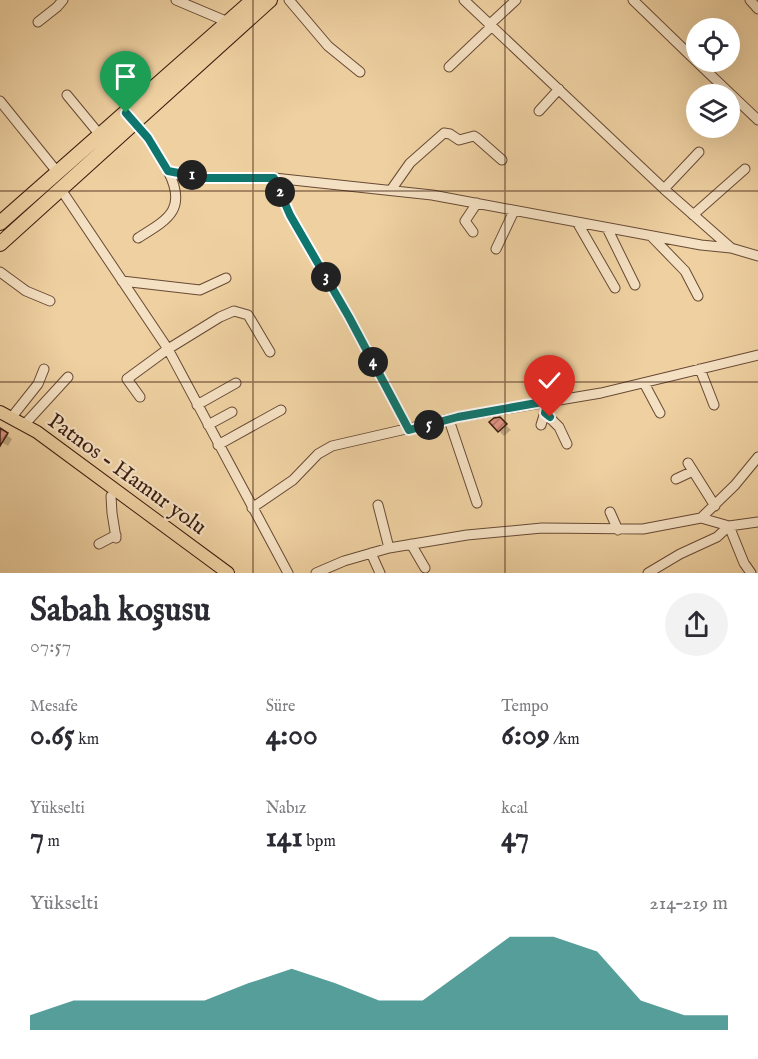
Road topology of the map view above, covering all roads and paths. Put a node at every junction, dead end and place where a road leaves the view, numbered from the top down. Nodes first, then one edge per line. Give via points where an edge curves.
1 (63, 0) edge
2 (176, 0) edge
3 (253, 0) edge
4 (270, 0) edge
5 (289, 0) edge
6 (464, 0) edge
7 (516, 0) edge
8 (633, 0) edge
9 (750, 0) edge
10 (758, 9) edge
11 (38, 22) dead end
12 (228, 22) junction
13 (490, 26) junction
14 (686, 51) edge
15 (449, 67) dead end
16 (360, 72) dead end
17 (708, 72) edge
18 (559, 89) junction
19 (67, 95) dead end
20 (0, 101) edge
21 (539, 111) dead end
22 (130, 118) junction
23 (758, 120) edge
24 (100, 135) junction
25 (699, 152) dead end
26 (502, 160) dead end
27 (745, 170) dead end
28 (168, 171) junction
29 (57, 173) junction
30 (274, 178) junction
31 (60, 188) junction
32 (664, 189) junction
33 (391, 190) junction
34 (477, 203) junction
35 (514, 211) junction
36 (693, 215) junction
37 (577, 222) junction
38 (0, 224) edge
39 (607, 228) junction
40 (473, 232) dead end
41 (652, 236) junction
42 (138, 238) dead end
43 (0, 244) edge
44 (731, 248) junction
45 (496, 249) dead end
46 (758, 256) edge
47 (0, 272) edge
48 (226, 278) dead end
49 (122, 281) junction
50 (635, 285) dead end
51 (615, 288) dead end
52 (698, 296) dead end
53 (50, 302) dead end
54 (168, 349) junction
55 (270, 352) dead end
56 (758, 355) edge
57 (44, 369) dead end
58 (700, 369) junction
59 (68, 377) dead end
60 (236, 383) dead end
61 (644, 383) junction
62 (140, 397) dead end
63 (548, 401) junction
64 (197, 405) junction
65 (714, 405) dead end
66 (281, 411) dead end
67 (232, 412) dead end
68 (545, 413) junction
69 (660, 414) dead end
70 (4, 417) edge
71 (449, 420) junction
72 (24, 425) junction
73 (208, 425) junction
74 (541, 425) dead end
75 (409, 430) junction
76 (567, 444) dead end
77 (218, 445) junction
78 (758, 457) edge
79 (676, 479) dead end
80 (111, 496) junction
81 (477, 503) dead end
82 (378, 505) dead end
83 (715, 506) junction
84 (252, 508) junction
85 (610, 512) dead end
86 (701, 518) junction
87 (758, 522) edge
88 (729, 526) junction
89 (618, 530) junction
90 (99, 544) dead end
91 (411, 544) junction
92 (389, 548) junction
93 (371, 553) junction
94 (425, 568) dead end
95 (215, 573) edge
96 (228, 573) edge
97 (288, 573) edge
98 (315, 573) edge
99 (380, 573) edge
100 (648, 573) edge
101 (752, 573) edge

1 - 11 street
2 - 12 street
3 - 12 highway
4 - 22 highway
5 - 16 street via 328,46
6 - 13 street
7 - 13 street
8 - 14 street
9 - 10 street
12 - 22 highway
13 - 15 street
13 - 18 street
17 - 23 street
18 - 21 street
18 - 32 street
19 - 24 street
20 - 29 street
22 - 24 highway
22 - 28 street
22 - 31 highway
24 - 29 highway
25 - 32 street
26 - 33 street via 474,136 459,140 444,133 411,163
27 - 36 street
28 - 30 street via 205,178
28 - 42 street via 175,187 172,213
29 - 38 highway
30 - 33 street
30 - 75 street via 290,215
31 - 43 highway
31 - 49 street
32 - 36 street
33 - 34 street
34 - 35 street
34 - 40 street via 465,221
35 - 37 street
35 - 45 street
36 - 44 street
37 - 39 street
37 - 51 street
39 - 41 street
39 - 50 street
41 - 44 street
41 - 52 street via 685,272
44 - 46 street
47 - 53 street
48 - 49 street via 200,290
49 - 54 street
54 - 55 street via 234,311 248,315
54 - 62 street via 127,379
54 - 64 street
56 - 58 street
57 - 70 street via 38,384
58 - 61 street
58 - 65 street
59 - 72 street
60 - 64 street
61 - 63 street
61 - 69 street
63 - 68 street
63 - 71 street
64 - 73 street
66 - 77 street
67 - 73 street
68 - 74 street
68 - 76 street via 559,427
70 - 72 main road, Patnos - Hamur yolu
70 - 80 main road, Patnos - Hamur yolu
71 - 75 street
71 - 81 street
72 - 96 main road, Patnos - Hamur yolu
73 - 77 street
75 - 84 street via 324,450 293,480
77 - 84 street
78 - 83 street
79 - 83 street via 690,467
80 - 90 street via 116,536
80 - 95 main road, Patnos - Hamur yolu
82 - 92 street
83 - 86 street
84 - 97 street
85 - 89 street
86 - 88 street
86 - 89 street
87 - 88 street
88 - 100 street via 717,537
88 - 101 street
89 - 91 street via 521,529
91 - 92 street
91 - 94 street
92 - 93 street
93 - 98 street
93 - 99 street

